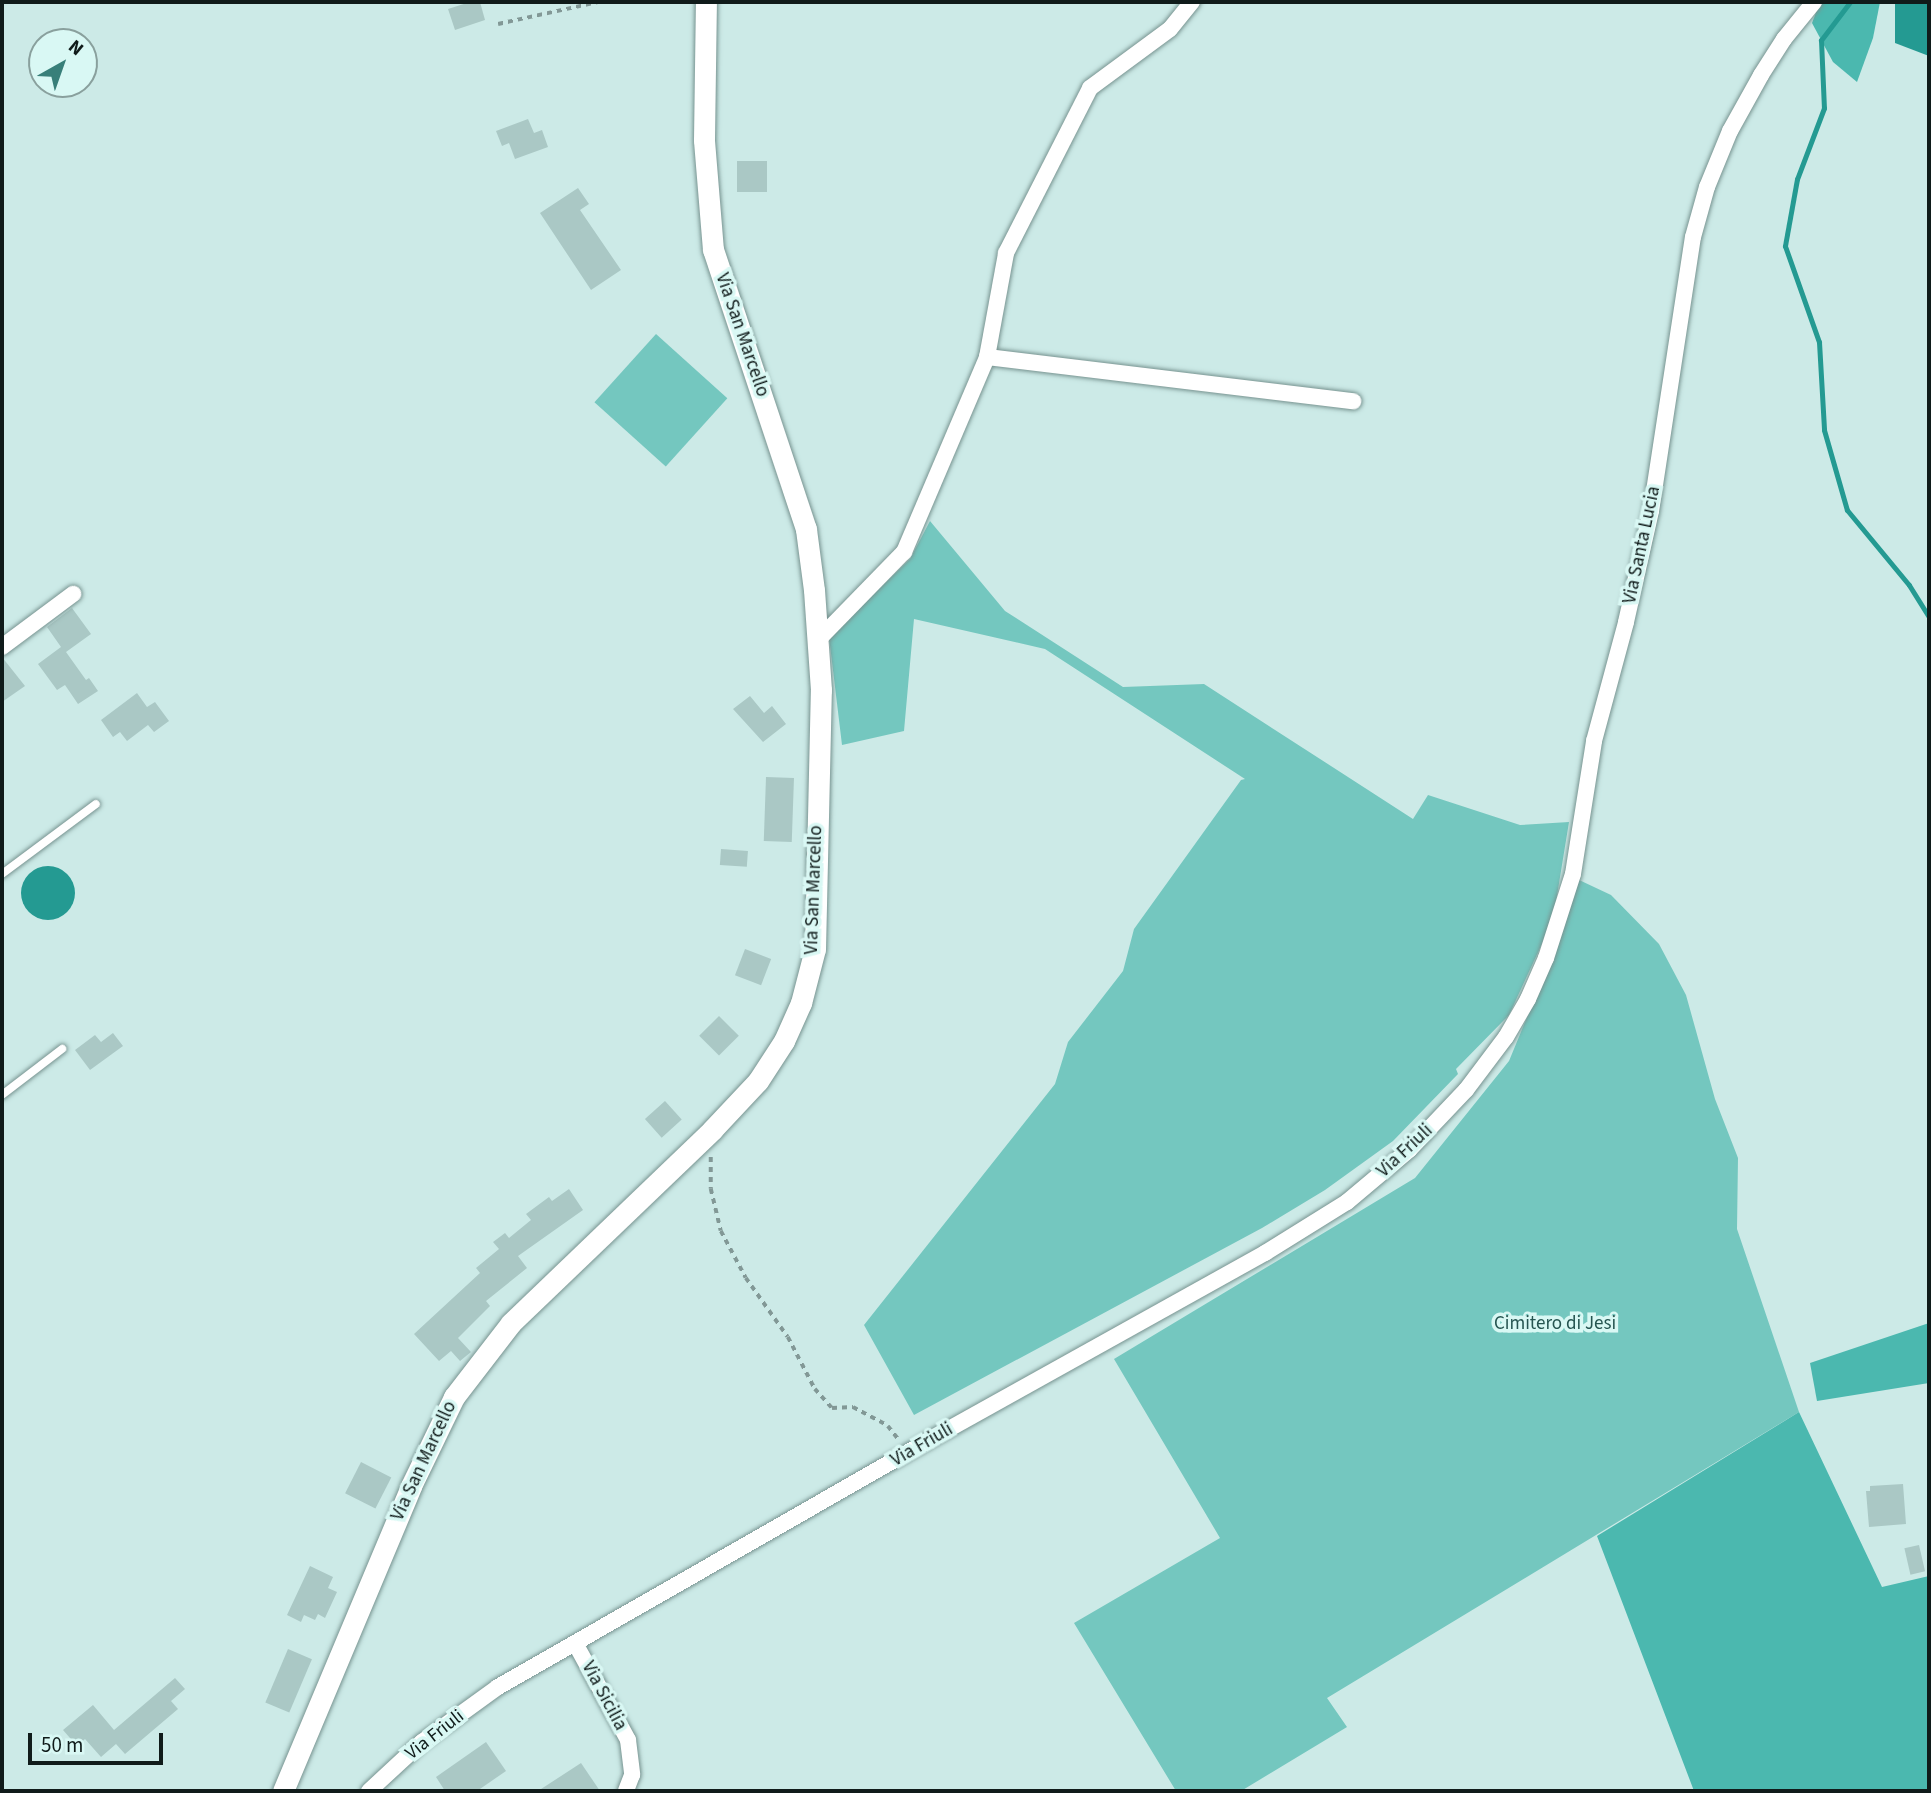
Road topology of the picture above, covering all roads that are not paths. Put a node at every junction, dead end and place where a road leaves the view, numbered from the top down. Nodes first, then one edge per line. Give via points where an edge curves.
1 (706, 2) edge
2 (1192, 2) edge
3 (1814, 2) edge
4 (987, 357) junction
5 (1353, 401) dead end
6 (73, 593) dead end
7 (819, 639) junction
8 (2, 647) edge
9 (96, 804) dead end
10 (2, 874) edge
11 (62, 1049) dead end
12 (1466, 1090) joint
13 (2, 1095) edge
14 (575, 1643) junction
15 (283, 1791) edge
16 (369, 1791) edge
17 (626, 1791) edge

1 - 7 main road, Via San Marcello via 704,140 713,250 806,529
2 - 4 street via 1170,29 1090,88 1006,253
3 - 12 street, Via Santa Lucia via 1761,75 1730,131 1707,187 1693,237 1651,511 1594,741 1573,874 1528,999
4 - 5 street
4 - 7 street via 904,552
6 - 8 street
7 - 15 main road, Via San Marcello via 815,949 801,1003 784,1041 758,1081 511,1323 454,1396 411,1486
9 - 10 lane
11 - 13 lane
12 - 14 street, Via Friuli via 1409,1150 1335,1209 1265,1253
14 - 16 street, Via Friuli via 498,1687 433,1734
14 - 17 street, Via Sicilia via 628,1740 632,1775

